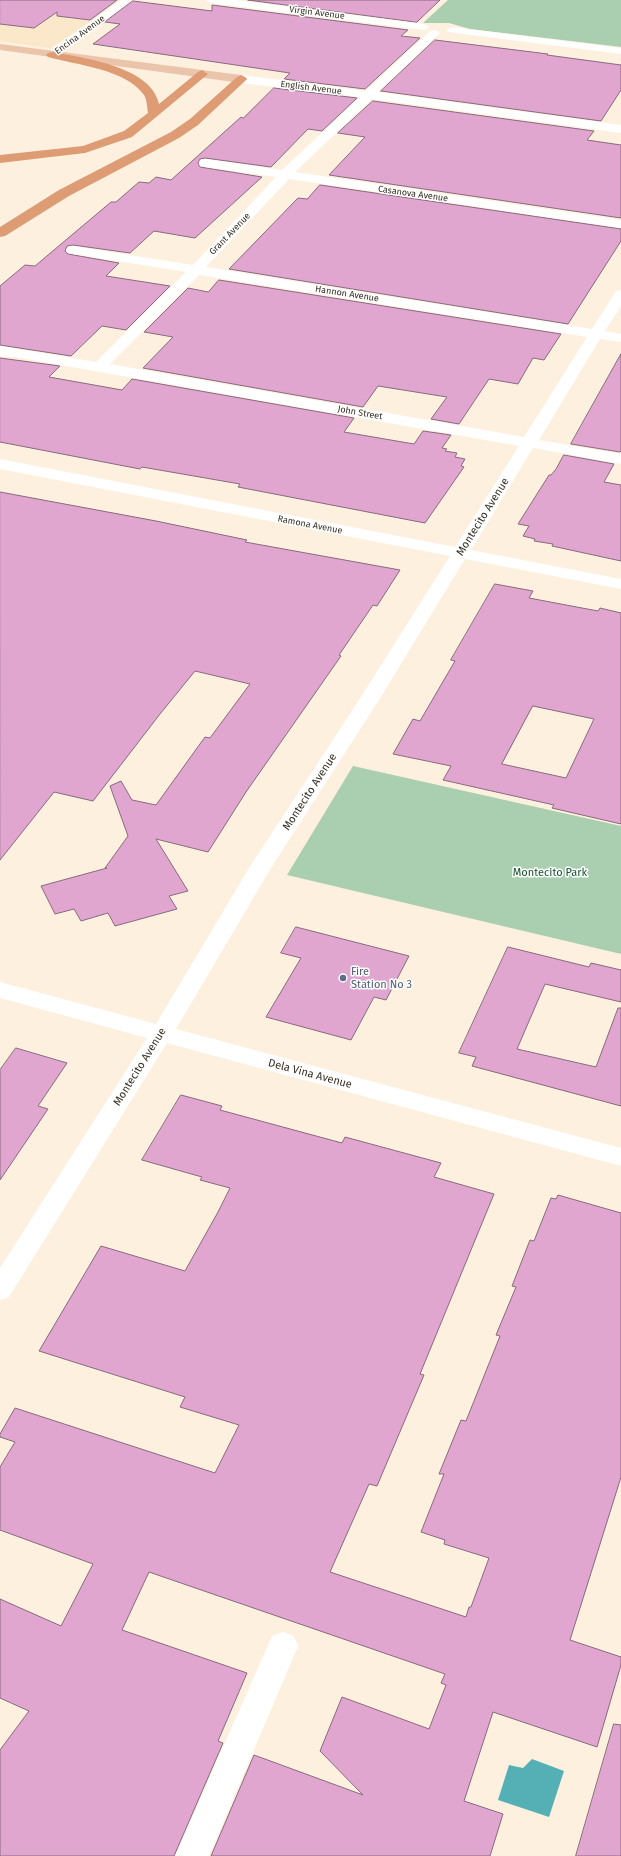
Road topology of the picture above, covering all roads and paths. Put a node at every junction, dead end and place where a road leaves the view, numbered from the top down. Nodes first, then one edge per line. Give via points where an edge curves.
1 (127, 0) edge
2 (210, 0) edge
3 (429, 30) junction
4 (0, 48) edge
5 (621, 51) edge
6 (52, 55) junction
7 (202, 74) junction
8 (241, 79) junction
9 (371, 95) junction
10 (154, 113) junction
11 (621, 129) edge
12 (0, 159) edge
13 (205, 163) dead end
14 (287, 175) junction
15 (621, 224) edge
16 (0, 233) edge
17 (73, 250) dead end
18 (196, 270) junction
19 (621, 294) edge
20 (596, 334) junction
21 (621, 338) edge
22 (0, 351) edge
23 (99, 367) junction
24 (529, 442) junction
25 (621, 459) edge
26 (0, 464) edge
27 (460, 554) junction
28 (621, 584) edge
29 (0, 990) edge
30 (161, 1034) junction
31 (621, 1157) edge
32 (0, 1290) edge
33 (283, 1646) dead end
34 (192, 1856) edge

1 - 6 street, Encina Avenue
2 - 3 street, Virgin Avenue
3 - 5 street, Virgin Avenue via 447,33 452,30
3 - 9 street, Grant Avenue
4 - 6 main road, English Avenue
6 - 7 main road, English Avenue
6 - 10 highway via 101,67 132,79 149,94
7 - 8 main road, English Avenue
7 - 10 highway
8 - 9 street, English Avenue
8 - 16 highway via 194,122 175,135 64,193
9 - 11 street, English Avenue
9 - 14 street, Grant Avenue
10 - 12 highway via 128,134 100,145 69,152
13 - 14 street, Casanova Avenue
14 - 15 street, Casanova Avenue
14 - 18 street, Grant Avenue
17 - 18 street, Hannon Avenue
18 - 20 street, Hannon Avenue
18 - 23 street, Grant Avenue
19 - 20 street, Montecito Avenue
20 - 21 street, Hannon Avenue
20 - 24 street, Montecito Avenue
22 - 23 street
23 - 24 street, John Street
24 - 25 street, John Street
24 - 27 street, Montecito Avenue
26 - 27 street, Ramona Avenue
27 - 28 street, Ramona Avenue
27 - 30 street, Montecito Avenue via 332,759 260,868
29 - 30 street, Dela Vina Avenue
30 - 31 street, Dela Vina Avenue
30 - 32 street, Montecito Avenue
33 - 34 street

